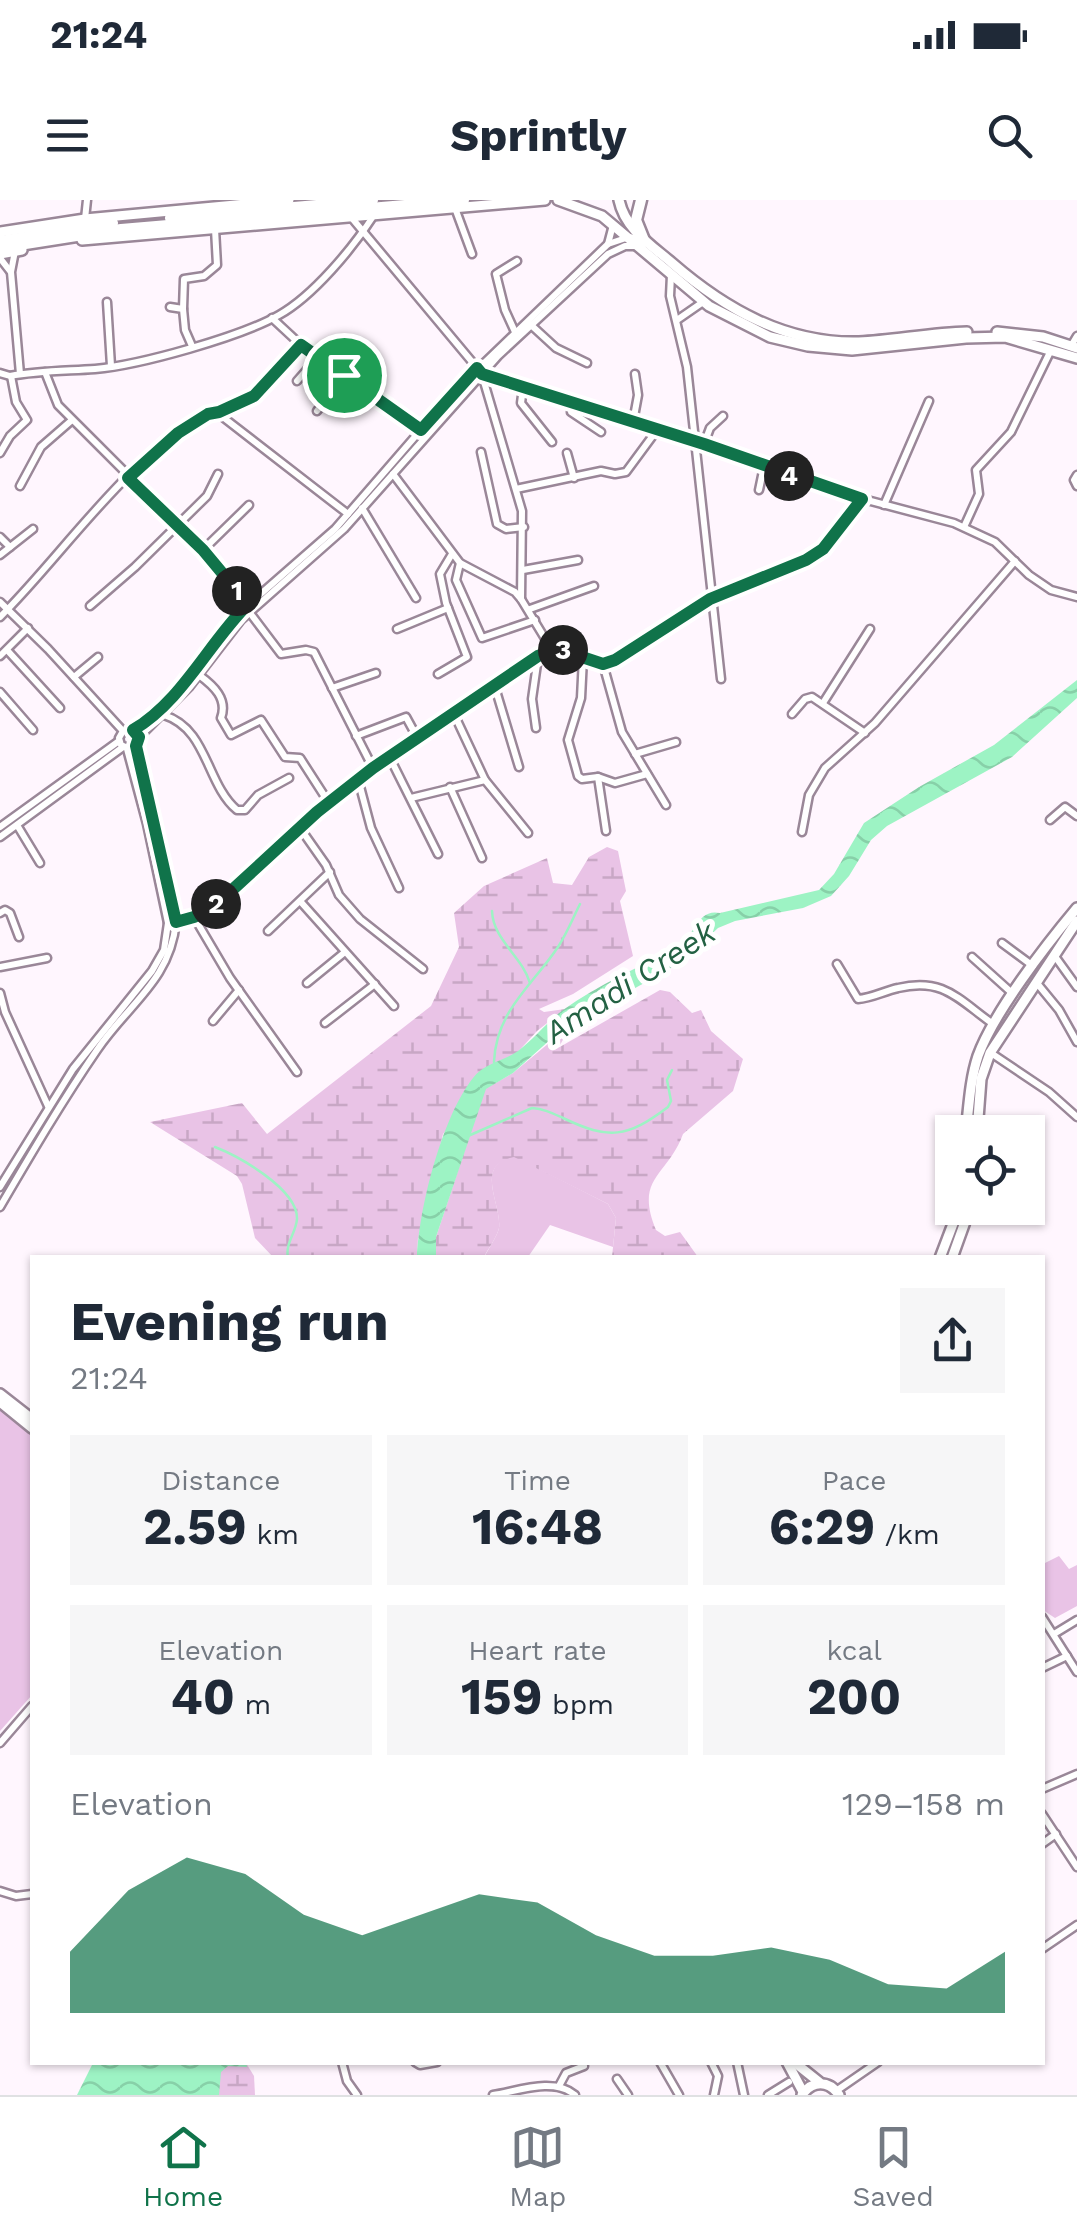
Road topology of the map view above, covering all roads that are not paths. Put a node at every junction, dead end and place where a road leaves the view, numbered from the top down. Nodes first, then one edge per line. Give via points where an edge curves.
1 (87, 200) edge
2 (279, 200) edge
3 (289, 200) edge
4 (373, 200) edge
5 (464, 200) edge
6 (545, 200) edge
7 (558, 200) edge
8 (619, 200) edge
9 (641, 200) edge
10 (332, 207) junction
11 (455, 208) junction
12 (374, 216) junction
13 (352, 217) junction
14 (85, 219) junction
15 (613, 224) junction
16 (215, 228) junction
17 (364, 231) junction
18 (628, 236) junction
19 (1, 242) edge
20 (642, 243) junction
21 (608, 244) junction
22 (15, 250) junction
23 (472, 254) dead end
24 (517, 260) dead end
25 (11, 272) junction
26 (671, 275) junction
27 (107, 302) dead end
28 (703, 302) junction
29 (170, 307) dead end
30 (183, 309) junction
31 (272, 318) junction
32 (677, 320) junction
33 (531, 325) junction
34 (515, 332) junction
35 (1075, 343) edge
36 (301, 345) junction
37 (192, 346) junction
38 (1051, 350) junction
39 (318, 357) junction
40 (1077, 358) edge
41 (587, 362) dead end
42 (111, 366) junction
43 (480, 371) junction
44 (45, 372) junction
45 (0, 373) edge
46 (635, 374) dead end
47 (14, 375) junction
48 (344, 375) junction
49 (297, 381) dead end
50 (0, 383) edge
51 (523, 388) junction
52 (930, 401) dead end
53 (572, 402) junction
54 (317, 411) dead end
55 (219, 412) junction
56 (723, 416) dead end
57 (72, 420) junction
58 (633, 422) junction
59 (421, 430) junction
60 (657, 430) junction
61 (601, 432) dead end
62 (552, 442) dead end
63 (701, 443) junction
64 (480, 452) dead end
65 (0, 453) edge
66 (568, 453) dead end
67 (764, 466) junction
68 (218, 474) dead end
69 (393, 474) junction
70 (1077, 475) edge
71 (128, 478) junction
72 (574, 478) junction
73 (20, 486) dead end
74 (1077, 486) edge
75 (516, 489) junction
76 (759, 490) dead end
77 (862, 499) junction
78 (249, 506) dead end
79 (884, 506) junction
80 (362, 508) junction
81 (348, 514) junction
82 (178, 526) junction
83 (524, 527) junction
84 (964, 527) junction
85 (33, 529) dead end
86 (0, 537) edge
87 (10, 547) junction
88 (203, 550) junction
89 (0, 554) edge
90 (452, 554) junction
91 (578, 560) dead end
92 (1015, 561) junction
93 (460, 563) junction
94 (523, 570) junction
95 (594, 586) dead end
96 (1077, 597) edge
97 (416, 598) dead end
98 (522, 598) junction
99 (710, 599) junction
100 (0, 602) edge
101 (90, 606) dead end
102 (448, 608) junction
103 (250, 609) junction
104 (529, 609) junction
105 (7, 610) junction
106 (0, 616) edge
107 (535, 620) junction
108 (28, 628) junction
109 (397, 629) dead end
110 (870, 630) dead end
111 (7, 650) junction
112 (552, 650) junction
113 (0, 656) edge
114 (538, 656) junction
115 (98, 658) dead end
116 (583, 658) junction
117 (603, 664) junction
118 (376, 674) dead end
119 (438, 674) dead end
120 (199, 675) junction
121 (74, 677) junction
122 (721, 679) dead end
123 (494, 684) junction
124 (332, 688) junction
125 (0, 692) edge
126 (823, 703) junction
127 (60, 708) dead end
128 (454, 714) junction
129 (792, 714) dead end
130 (164, 715) junction
131 (536, 728) dead end
132 (33, 730) dead end
133 (123, 731) junction
134 (866, 733) junction
135 (136, 734) junction
136 (356, 736) junction
137 (418, 739) junction
138 (676, 742) dead end
139 (123, 746) junction
140 (136, 746) junction
141 (635, 754) junction
142 (389, 756) junction
143 (519, 767) dead end
144 (373, 768) junction
145 (648, 774) junction
146 (598, 777) junction
147 (289, 778) dead end
148 (358, 780) junction
149 (485, 780) junction
150 (450, 786) junction
151 (412, 798) junction
152 (329, 803) junction
153 (666, 805) dead end
154 (1077, 816) edge
155 (1050, 820) dead end
156 (18, 825) junction
157 (0, 827) edge
158 (300, 828) junction
159 (606, 831) dead end
160 (528, 832) dead end
161 (802, 832) dead end
162 (0, 837) edge
163 (438, 854) dead end
164 (482, 858) dead end
165 (40, 862) dead end
166 (330, 872) junction
167 (399, 888) dead end
168 (300, 901) junction
169 (1077, 908) edge
170 (0, 913) edge
171 (194, 917) junction
172 (1077, 921) edge
173 (172, 923) junction
174 (268, 931) dead end
175 (19, 937) dead end
176 (1002, 943) dead end
177 (345, 952) junction
178 (1053, 954) junction
179 (972, 957) dead end
180 (47, 958) dead end
181 (838, 964) dead end
182 (1034, 966) junction
183 (0, 967) edge
184 (423, 969) dead end
185 (1035, 981) junction
186 (307, 983) dead end
187 (375, 984) junction
188 (1077, 987) edge
189 (239, 990) junction
190 (0, 992) edge
191 (1014, 994) junction
192 (394, 1006) dead end
193 (213, 1021) dead end
194 (325, 1023) dead end
195 (993, 1024) junction
196 (1077, 1042) edge
197 (990, 1053) junction
198 (297, 1072) dead end
199 (47, 1106) junction
200 (54, 1114) junction
201 (968, 1115) edge
202 (978, 1115) edge
203 (1077, 1117) edge
204 (1, 1163) edge
205 (8, 1172) junction
206 (0, 1187) edge
207 (0, 1207) edge
208 (953, 1225) edge
209 (964, 1225) edge
210 (941, 1255) edge
211 (953, 1255) edge
212 (0, 1394) edge
213 (0, 1402) edge
214 (30, 1418) edge
215 (30, 1426) edge
216 (1077, 1620) edge
217 (1045, 1621) edge
218 (1054, 1634) junction
219 (1068, 1656) junction
220 (1045, 1667) edge
221 (1077, 1672) edge
222 (30, 1708) edge
223 (0, 1742) edge
224 (1077, 1774) edge
225 (1045, 1788) edge
226 (1045, 1818) edge
227 (1056, 1834) junction
228 (1045, 1842) edge
229 (1077, 1867) edge
230 (0, 1891) edge
231 (30, 1894) edge
232 (1077, 1925) edge
233 (1045, 1947) edge
234 (342, 2065) edge
235 (662, 2065) edge
236 (712, 2065) edge
237 (738, 2065) edge
238 (792, 2065) edge
239 (794, 2065) edge
240 (874, 2065) edge
241 (584, 2066) dead end
242 (617, 2079) dead end
243 (789, 2082) dead end
244 (822, 2083) junction
245 (559, 2086) junction
246 (838, 2093) edge
247 (803, 2094) edge
248 (357, 2095) edge
249 (493, 2095) edge
250 (575, 2095) edge
251 (628, 2095) edge
252 (679, 2095) edge
253 (714, 2095) edge
254 (744, 2095) edge
255 (768, 2095) edge

1 - 14 street
2 - 3 main road
2 - 14 main road
4 - 10 highway
5 - 10 highway
6 - 11 main road
7 - 15 main road
8 - 20 main road
9 - 20 highway via 636,220
10 - 19 highway via 74,227
11 - 12 main road
11 - 23 street
12 - 13 main road
12 - 17 street
13 - 16 main road
13 - 17 street
14 - 19 main road
15 - 18 main road
15 - 21 street
16 - 22 main road
16 - 30 street via 217,265 204,276 184,279
17 - 31 street via 312,289
17 - 43 street
18 - 20 main road
18 - 21 street
19 - 22 main road
19 - 25 street
20 - 26 main road
20 - 33 street via 608,254
20 - 35 main road via 729,308 810,338 859,342 1006,332
21 - 34 street
22 - 25 street
24 - 34 street via 496,274
25 - 47 street
26 - 28 main road
26 - 32 street
27 - 42 street
28 - 32 street
28 - 38 main road via 770,336 828,349 1005,337
29 - 30 street
30 - 37 street
31 - 36 street
31 - 37 street
32 - 63 street
33 - 41 street via 556,348
33 - 43 street
34 - 43 street
36 - 39 street
36 - 55 street via 254,396
37 - 42 street
38 - 40 main road
38 - 84 street via 1011,432 976,470 979,494
39 - 48 street
39 - 49 street
42 - 44 street
43 - 51 street
43 - 59 street
43 - 69 street
43 - 75 street
44 - 47 street
44 - 57 street via 54,399
45 - 47 street
46 - 58 street
47 - 50 street
47 - 65 street via 16,402 27,420
48 - 54 street
48 - 59 street
51 - 53 street
51 - 62 street via 521,403
52 - 79 street
53 - 58 street
53 - 61 street via 571,412
55 - 71 street via 178,433
55 - 81 street
56 - 63 street
57 - 71 street
57 - 73 street via 41,447
58 - 60 street
59 - 81 street
60 - 63 street
60 - 72 street via 626,472
63 - 67 street
63 - 99 street
64 - 83 street via 497,524
66 - 72 street
67 - 76 street
67 - 77 street
68 - 82 street
69 - 80 street
69 - 90 street
70 - 74 street
71 - 82 street
71 - 105 street
72 - 75 street
75 - 83 street
77 - 79 street
77 - 99 street via 823,549
78 - 88 street
79 - 84 street
80 - 97 street
80 - 103 street
81 - 103 street
82 - 88 street
82 - 101 street
83 - 94 street
84 - 92 street
85 - 87 street
86 - 87 street
87 - 89 street
88 - 103 street
90 - 93 street
90 - 102 street via 440,574
91 - 94 street
92 - 96 street via 1051,590
92 - 134 street
93 - 98 street
93 - 107 street via 456,580 482,638
94 - 98 street
95 - 104 street
98 - 104 street
99 - 117 street
99 - 122 street
100 - 105 street
102 - 109 street
102 - 119 street via 468,657
103 - 120 street
103 - 124 street via 281,654 314,652
103 - 135 street
104 - 107 street
105 - 106 street
105 - 108 street
107 - 112 street
108 - 111 street
108 - 121 street
110 - 126 street
111 - 113 street
111 - 127 street
112 - 114 street
112 - 116 street
114 - 123 street
114 - 131 street
115 - 121 street
116 - 117 street
116 - 146 street via 568,748 579,778
117 - 141 street via 615,715
118 - 124 street
120 - 130 street
120 - 152 street via 221,696 220,716 230,734 261,720 285,757 300,758
121 - 133 street
123 - 128 street
123 - 143 street
124 - 136 street
125 - 132 street
126 - 129 street via 809,697
126 - 134 street
128 - 137 street
128 - 149 street
130 - 135 street
130 - 147 street via 183,724 237,810
133 - 135 street
133 - 139 street
134 - 161 street via 814,783
135 - 140 street
136 - 137 street via 407,718
136 - 144 street
137 - 142 street
138 - 141 street
139 - 140 street
139 - 156 street
139 - 157 street
139 - 173 street
140 - 173 street
141 - 145 street
142 - 144 street
142 - 151 street
144 - 148 street
145 - 146 street via 615,783
145 - 153 street
146 - 159 street
148 - 152 street
148 - 167 street
149 - 150 street
149 - 160 street
150 - 151 street
150 - 164 street
151 - 163 street
152 - 158 street
154 - 155 street via 1065,807
156 - 162 street
156 - 165 street
158 - 166 street
158 - 171 street
166 - 168 street
166 - 184 street via 360,918
168 - 174 street
168 - 177 street
169 - 182 main road
170 - 175 street via 10,913
171 - 173 street
171 - 189 street
172 - 178 main road
173 - 199 street via 160,960
173 - 200 street via 173,949 159,976
176 - 182 street
177 - 186 street
177 - 187 street
178 - 185 main road
178 - 188 street
179 - 191 street
180 - 183 street
181 - 195 street via 858,1000 928,984
182 - 191 main road
185 - 196 street
185 - 197 main road
187 - 192 street
187 - 194 street
189 - 193 street
189 - 198 street
190 - 199 street
191 - 195 main road
195 - 201 main road via 973,1076
197 - 202 main road
197 - 203 street
199 - 200 street
199 - 205 street
200 - 207 street
204 - 205 street
205 - 206 street
208 - 210 main road
209 - 211 main road
212 - 214 main road
213 - 215 main road
216 - 218 street
217 - 218 street
218 - 219 street
219 - 220 street
219 - 221 street
222 - 223 street
224 - 225 street
226 - 227 street
227 - 228 street
227 - 229 street
230 - 231 street
232 - 233 street
234 - 248 street
235 - 252 street
236 - 253 street
237 - 254 street
238 - 247 main road
239 - 244 main road
240 - 246 street
241 - 245 street via 566,2073
242 - 251 street
243 - 255 street
244 - 246 main road
244 - 247 main road
245 - 249 street
245 - 250 street

